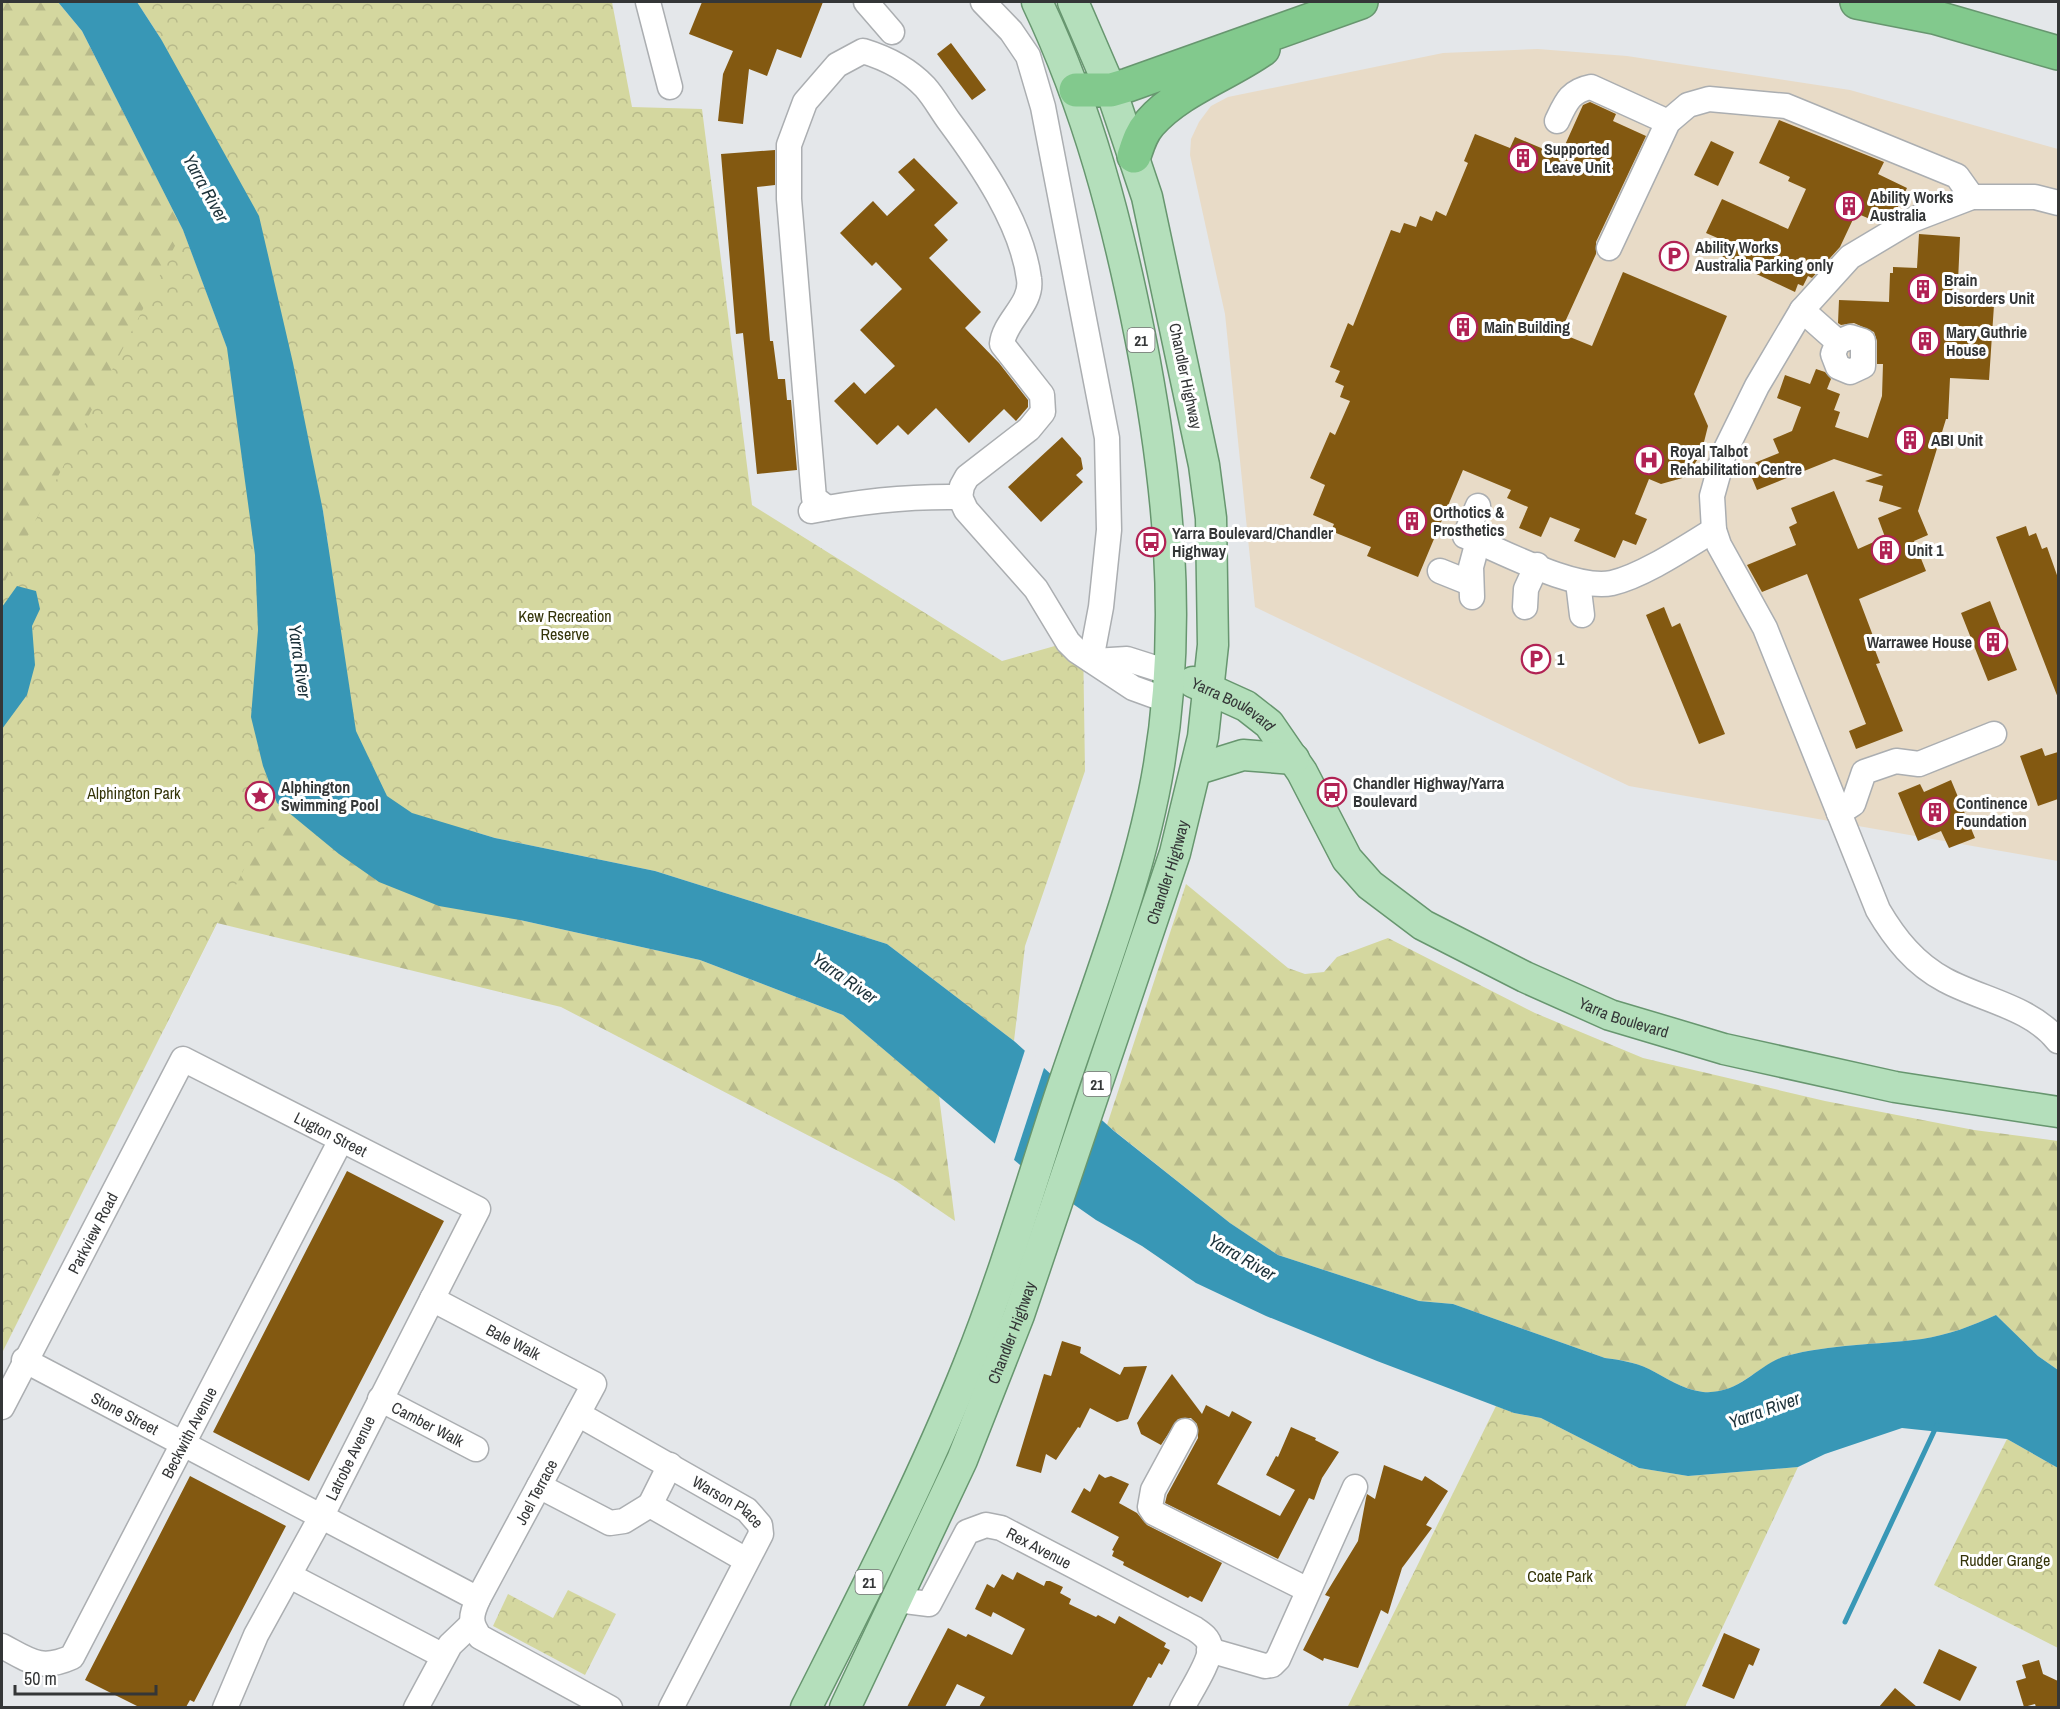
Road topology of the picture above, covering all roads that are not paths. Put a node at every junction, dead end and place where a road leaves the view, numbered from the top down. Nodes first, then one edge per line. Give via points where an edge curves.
1 (648, 2) edge
2 (866, 2) edge
3 (983, 2) edge
4 (1361, 2) edge
5 (1857, 2) edge
6 (1038, 4) edge
7 (1074, 5) edge
8 (1302, 22) junction
9 (892, 32) dead end
10 (2058, 53) edge
11 (670, 87) dead end
12 (1076, 90) junction
13 (1111, 90) junction
14 (1557, 121) dead end
15 (1668, 122) junction
16 (1134, 156) junction
17 (1972, 197) junction
18 (2058, 203) edge
19 (1609, 248) dead end
20 (1802, 310) junction
21 (1838, 342) dead end
22 (960, 497) junction
23 (1478, 506) dead end
24 (1714, 530) junction
25 (1478, 541) junction
26 (1537, 565) junction
27 (1440, 571) dead end
28 (1578, 582) junction
29 (1525, 607) dead end
30 (1582, 615) dead end
31 (1092, 661) junction
32 (1167, 686) junction
33 (1208, 700) junction
34 (1994, 734) dead end
35 (1291, 755) junction
36 (1198, 769) junction
37 (1839, 813) junction
38 (2058, 1041) edge
39 (183, 1059) joint
40 (2058, 1112) edge
41 (341, 1140) junction
42 (478, 1209) joint
43 (432, 1299) junction
44 (24, 1360) junction
45 (594, 1384) joint
46 (380, 1399) junction
47 (2, 1407) edge
48 (578, 1414) junction
49 (1185, 1431) dead end
50 (184, 1444) junction
51 (476, 1449) dead end
52 (670, 1465) junction
53 (539, 1486) junction
54 (1355, 1487) dead end
55 (650, 1504) junction
56 (321, 1517) junction
57 (746, 1560) junction
58 (290, 1576) junction
59 (1308, 1590) junction
60 (478, 1599) junction
61 (897, 1600) junction
62 (471, 1625) junction
63 (1208, 1645) junction
64 (2, 1646) edge
65 (432, 1650) dead end
66 (231, 1705) edge
67 (416, 1707) edge
68 (610, 1707) edge
69 (671, 1707) edge
70 (806, 1707) edge
71 (845, 1707) edge
72 (1182, 1707) edge

1 - 11 street
2 - 9 street
3 - 31 street via 1028,56 1042,107 1107,438 1109,530
4 - 8 highway
5 - 10 highway via 1934,17
6 - 12 main road, Chandler Highway / 21
7 - 13 main road, Chandler Highway / 21
8 - 13 highway
8 - 16 highway via 1239,67 1192,91 1156,117 1140,136
12 - 13 highway
12 - 32 main road, Chandler Highway / 21 via 1110,197 1151,391 1170,531 1173,589
13 - 16 main road, Chandler Highway / 21
14 - 15 street via 1568,97 1591,87
15 - 17 street via 1688,105 1709,99 1786,106 1957,176
15 - 19 street
16 - 33 main road, Chandler Highway / 21 via 1156,233 1208,492 1214,645
17 - 18 street via 2035,197
17 - 20 street via 1912,220 1850,257
20 - 21 street
20 - 24 street via 1757,386 1724,453 1712,496
22 - 22 street via 920,496 816,510 789,199 789,145 805,102 837,65 863,51 890,59 925,87 991,182 1014,230 1030,280 1024,303 1003,334 1002,344 1042,395 1043,412 1029,429 967,477
22 - 31 street via 966,510 1036,589 1068,642
23 - 25 street via 1465,536
24 - 28 street via 1637,574 1621,580
24 - 37 street via 1723,554 1765,628
25 - 26 street
25 - 27 street via 1471,567 1471,590
26 - 28 street
26 - 29 street via 1526,588
28 - 30 street
31 - 32 street via 1127,659
32 - 33 main road, Yarra Boulevard
32 - 70 main road, Chandler Highway / 21 via 1159,767 1145,829 994,1295 920,1478
33 - 35 main road, Yarra Boulevard via 1259,714
33 - 36 main road, Chandler Highway / 21
34 - 37 street via 1919,764 1896,761 1864,772 1853,804
35 - 36 main road via 1243,755
35 - 40 main road, Yarra Boulevard via 1347,859 1391,903 1423,925 1571,999 1641,1026 1724,1049 1896,1087
36 - 61 main road, Chandler Highway / 21 via 1175,853 1019,1316 962,1460
37 - 38 street via 1878,910 1907,952 1947,981 2036,1020
39 - 41 street, Lugton Street
39 - 44 street, Parkview Road
41 - 42 street, Lugton Street
41 - 50 street, Beckwith Avenue
42 - 43 street, Latrobe Avenue
43 - 45 street, Bale Walk
43 - 46 street, Latrobe Avenue
44 - 47 street, Parkview Road
44 - 50 street, Stone Street
45 - 48 street, Joel Terrace
46 - 51 street, Camber Walk
46 - 56 street, Latrobe Avenue
48 - 52 street, Warson Place
48 - 53 street, Joel Terrace
49 - 59 street via 1153,1490 1150,1507 1154,1513
50 - 56 street, Stone Street
50 - 64 street, Beckwith Avenue via 72,1657 55,1664 37,1665
52 - 55 street
52 - 57 street, Warson Place via 747,1510 760,1526 761,1534
53 - 55 street via 610,1523 624,1521
53 - 60 street, Joel Terrace
54 - 59 street
55 - 57 street
56 - 58 street, Latrobe Avenue
56 - 60 street
57 - 69 street, Warson Place
58 - 65 street
58 - 66 street, Latrobe Avenue via 256,1635
59 - 63 street, Rex Avenue via 1272,1665 1257,1665
60 - 62 street
61 - 63 street, Rex Avenue via 925,1612 967,1532 986,1526 1004,1529 1195,1629
61 - 71 main road, Chandler Highway / 21
62 - 67 street via 450,1645
62 - 68 street via 480,1637
63 - 72 street

